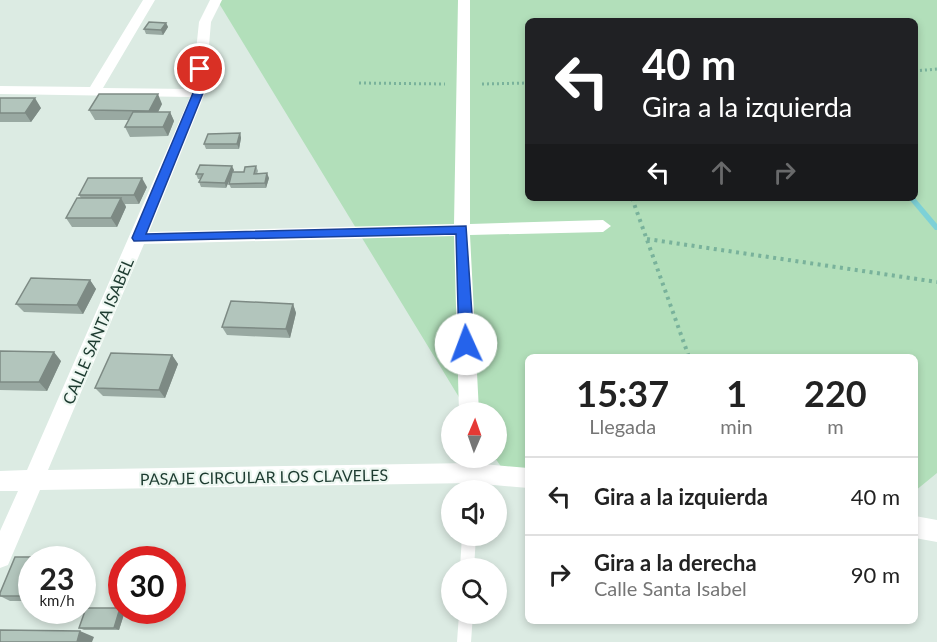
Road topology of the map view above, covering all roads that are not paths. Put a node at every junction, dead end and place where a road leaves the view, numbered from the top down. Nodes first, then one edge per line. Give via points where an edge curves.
1 (148, 0) edge
2 (216, 0) edge
3 (464, 0) edge
4 (95, 90) junction
5 (198, 93) junction
6 (3, 94) edge
7 (603, 226) dead end
8 (462, 230) junction
9 (138, 238) junction
10 (469, 402) edge
11 (471, 474) edge
12 (525, 478) edge
13 (0, 481) edge
14 (33, 482) junction
15 (918, 528) edge
16 (937, 531) edge
17 (0, 557) edge
18 (465, 624) edge
19 (464, 642) edge

1 - 4 street
2 - 5 street, CALLE SANTA ISABEL via 205,22
3 - 8 street
4 - 5 street
4 - 6 street
5 - 9 street, CALLE SANTA ISABEL
7 - 8 street
8 - 9 street
8 - 10 street
9 - 14 street, CALLE SANTA ISABEL
11 - 12 street, PASAJE CIRCULAR LOS CLAVELES
11 - 14 street, PASAJE CIRCULAR LOS CLAVELES
13 - 14 street, PASAJE CIRCULAR LOS CLAVELES
14 - 17 street, CALLE SANTA ISABEL
15 - 16 street
18 - 19 lane

